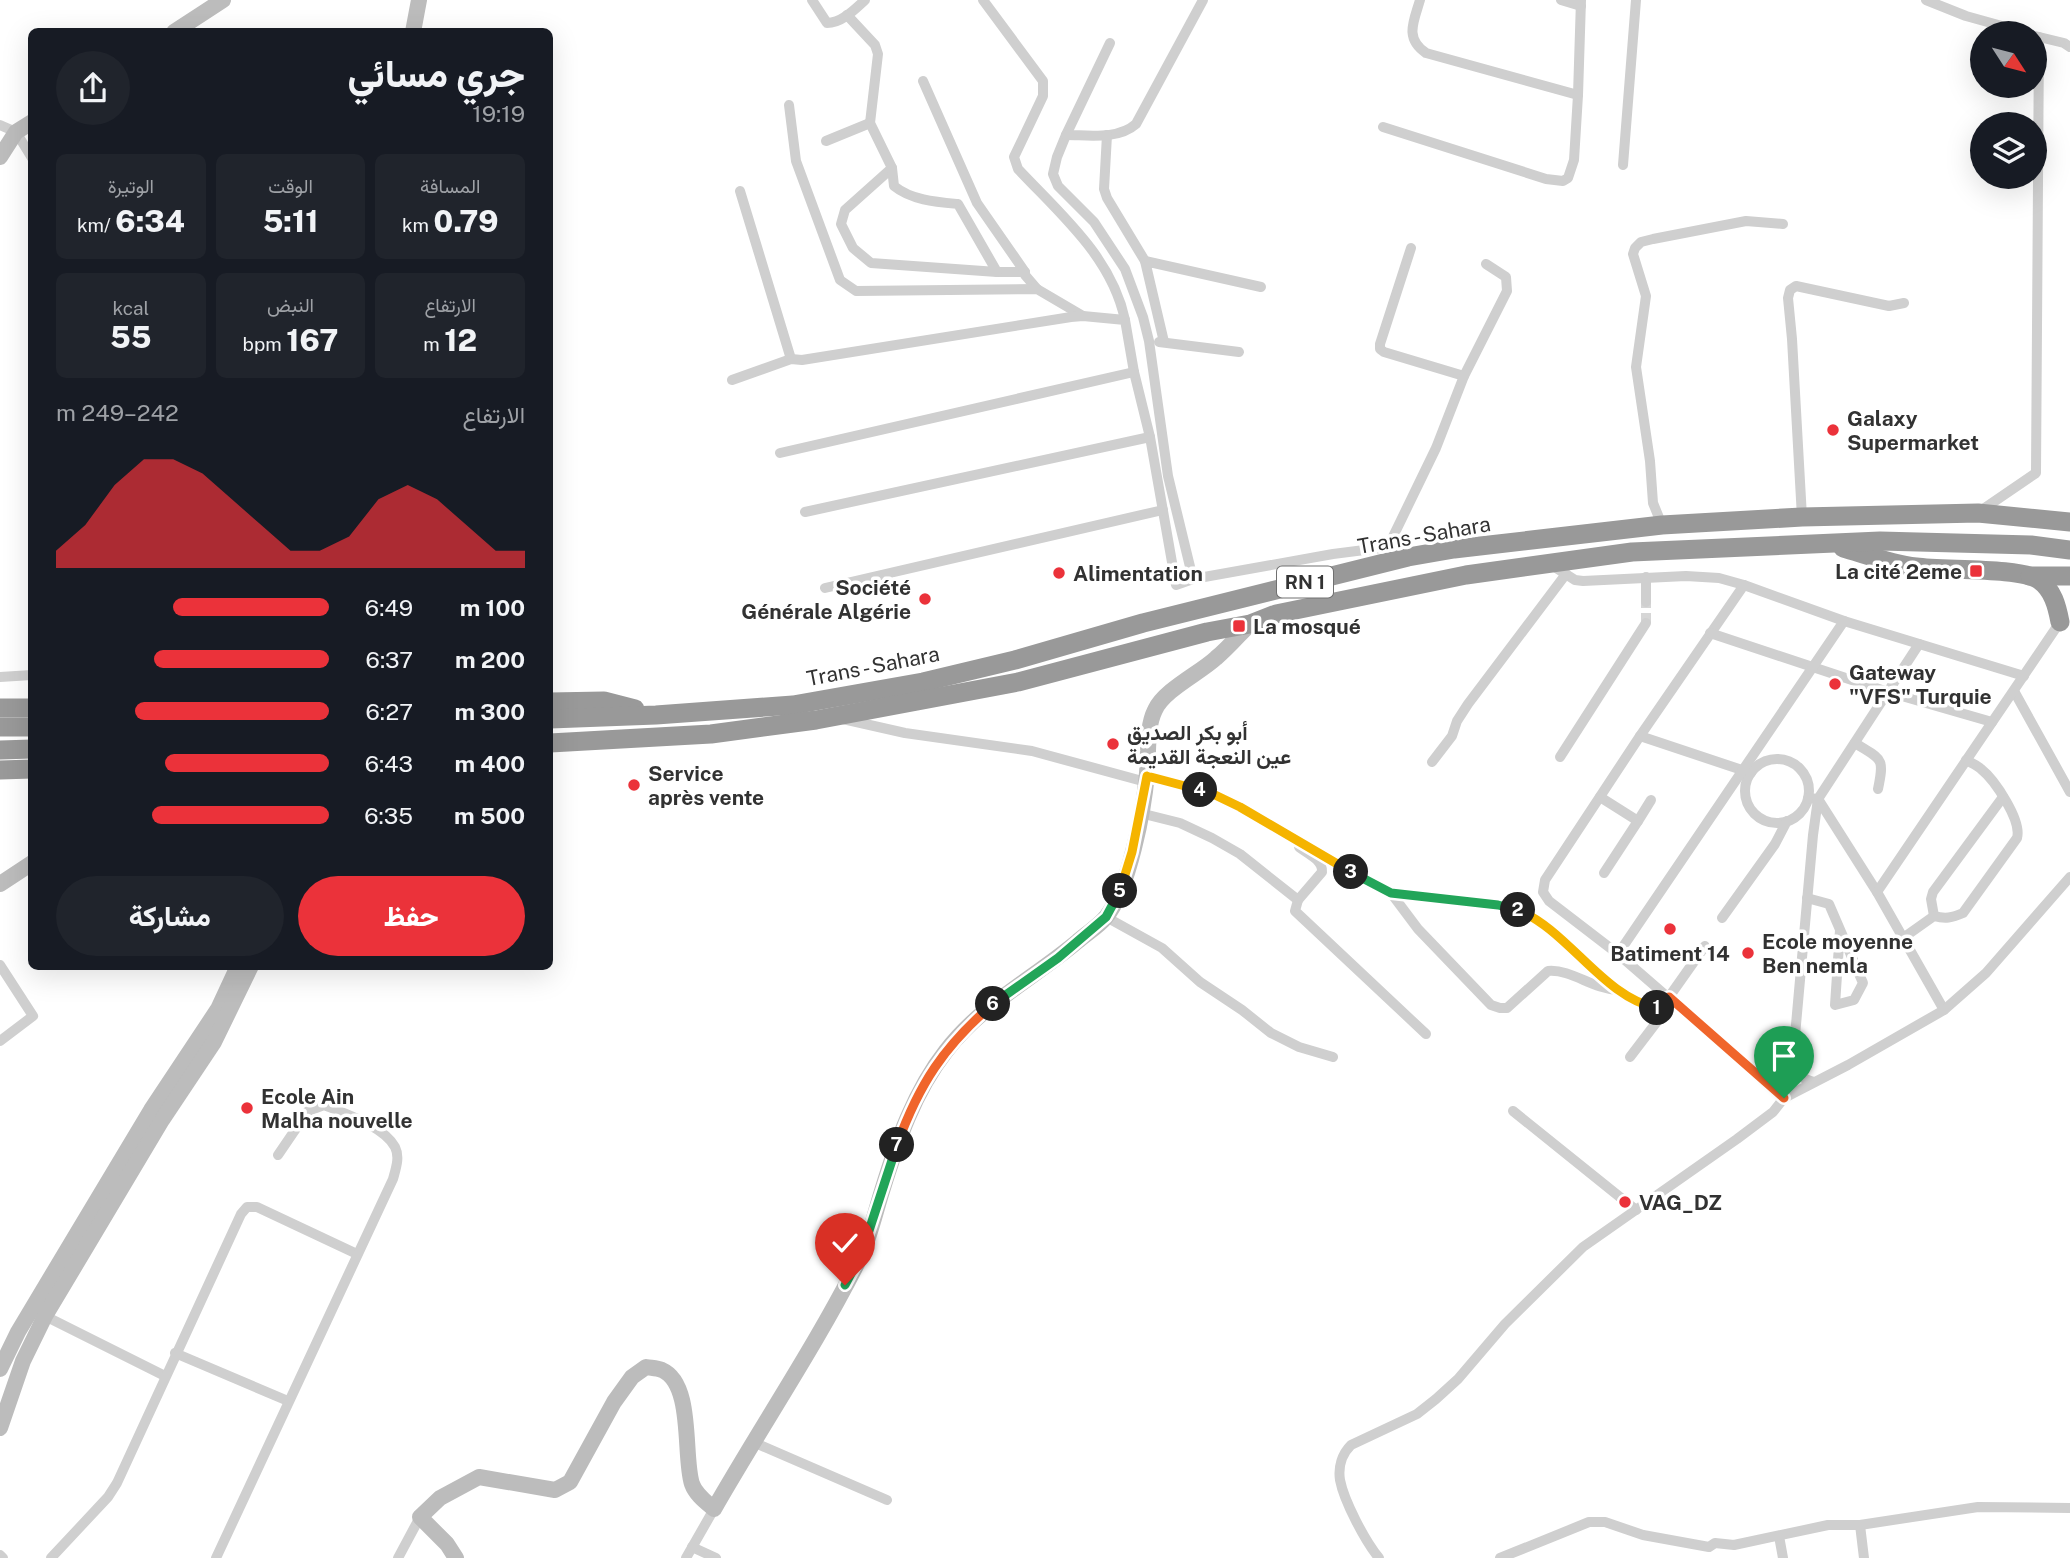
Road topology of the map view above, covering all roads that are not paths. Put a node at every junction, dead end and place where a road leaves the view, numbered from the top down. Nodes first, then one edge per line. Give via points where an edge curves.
1 (223, 0) edge
2 (419, 0) edge
3 (812, 0) edge
4 (865, 0) edge
5 (983, 0) edge
6 (1203, 0) edge
7 (1419, 0) edge
8 (1561, 0) edge
9 (1636, 0) edge
10 (1926, 0) edge
11 (1581, 3) edge
12 (847, 15) junction
13 (1984, 21) edge
14 (180, 28) edge
15 (414, 28) edge
16 (2048, 39) edge
17 (1110, 43) dead end
18 (2070, 47) edge
19 (923, 82) dead end
20 (1578, 95) junction
21 (2037, 98) edge
22 (789, 105) dead end
23 (870, 123) junction
24 (28, 124) edge
25 (0, 125) edge
26 (1383, 127) dead end
27 (16, 132) junction
28 (1066, 135) junction
29 (1107, 135) junction
30 (826, 141) dead end
31 (28, 152) edge
32 (0, 157) edge
33 (1623, 165) dead end
34 (892, 169) junction
35 (740, 191) dead end
36 (1783, 224) dead end
37 (1411, 248) dead end
38 (1145, 261) junction
39 (1486, 264) dead end
40 (998, 272) junction
41 (1025, 272) junction
42 (1261, 286) dead end
43 (1037, 289) junction
44 (1904, 303) dead end
45 (1083, 316) junction
46 (1125, 320) junction
47 (1149, 341) junction
48 (1164, 342) junction
49 (1239, 352) dead end
50 (791, 359) junction
51 (1134, 372) junction
52 (1464, 376) junction
53 (732, 380) dead end
54 (1150, 437) junction
55 (780, 453) dead end
56 (1163, 510) junction
57 (805, 512) dead end
58 (1978, 513) junction
59 (1802, 517) junction
60 (2070, 522) edge
61 (1662, 525) junction
62 (1826, 543) junction
63 (1388, 548) junction
64 (2070, 550) edge
65 (1408, 557) junction
66 (1549, 563) junction
67 (1566, 574) junction
68 (2030, 576) junction
69 (2070, 576) edge
70 (1646, 577) junction
71 (1193, 579) junction
72 (1744, 585) junction
73 (825, 588) dead end
74 (1646, 602) tunnel mouth
75 (2065, 616) edge
76 (1844, 621) junction
77 (1646, 623) tunnel mouth
78 (1250, 624) junction
79 (1710, 633) junction
80 (1919, 644) junction
81 (1812, 667) junction
82 (28, 675) edge
83 (2024, 676) junction
84 (0, 677) edge
85 (2014, 691) junction
86 (1888, 692) junction
87 (553, 702) edge
88 (0, 708) edge
89 (28, 708) edge
90 (656, 715) junction
91 (834, 716) junction
92 (553, 719) edge
93 (1992, 722) junction
94 (0, 727) edge
95 (28, 727) edge
96 (1640, 736) junction
97 (591, 742) junction
98 (553, 743) edge
99 (1855, 743) junction
100 (28, 749) edge
101 (0, 750) edge
102 (553, 754) edge
103 (1560, 757) dead end
104 (1966, 760) junction
105 (1432, 762) dead end
106 (28, 769) edge
107 (0, 770) edge
108 (1747, 772) junction
109 (1146, 779) junction
110 (1878, 789) dead end
111 (2070, 792) edge
112 (1600, 797) junction
113 (2003, 797) junction
114 (1813, 799) junction
115 (1651, 800) dead end
116 (1140, 813) junction
117 (1254, 815) junction
118 (1638, 821) junction
119 (1787, 821) junction
120 (28, 866) edge
121 (1604, 873) dead end
122 (2070, 877) edge
123 (0, 884) edge
124 (1877, 891) junction
125 (1391, 893) junction
126 (1807, 898) junction
127 (1298, 900) junction
128 (1934, 916) junction
129 (1106, 917) junction
130 (1722, 918) dead end
131 (1840, 930) junction
132 (1903, 938) junction
133 (1705, 946) dead end
134 (1618, 954) junction
135 (0, 965) edge
136 (236, 970) edge
137 (249, 970) edge
138 (1618, 990) junction
139 (1669, 997) junction
140 (1664, 1009) junction
141 (1944, 1010) junction
142 (1426, 1034) dead end
143 (0, 1041) edge
144 (1333, 1057) dead end
145 (1630, 1057) dead end
146 (1814, 1082) junction
147 (1784, 1098) junction
148 (1513, 1111) dead end
149 (278, 1154) dead end
150 (1636, 1210) junction
151 (357, 1254) junction
152 (45, 1316) junction
153 (175, 1353) junction
154 (0, 1369) edge
155 (165, 1376) junction
156 (288, 1401) junction
157 (0, 1428) edge
158 (752, 1441) junction
159 (887, 1500) dead end
160 (715, 1508) junction
161 (2070, 1508) edge
162 (420, 1517) junction
163 (1860, 1525) junction
164 (1779, 1536) junction
165 (1715, 1543) junction
166 (692, 1548) junction
167 (51, 1558) edge
168 (216, 1558) edge
169 (398, 1558) edge
170 (456, 1558) edge
171 (686, 1558) edge
172 (716, 1558) edge
173 (1379, 1558) edge
174 (1500, 1558) edge
175 (1716, 1558) edge
176 (1783, 1558) edge
177 (1864, 1558) edge

1 - 14 street
2 - 15 street
3 - 12 street via 827,23
4 - 12 street
5 - 46 street via 1042,81 1043,96 1015,163 1105,267
6 - 29 street via 1136,124
7 - 20 street via 1412,37 1426,53
8 - 11 street
9 - 33 street
10 - 13 street
11 - 20 street
12 - 23 street via 878,54
16 - 18 street
17 - 28 street
19 - 41 street via 977,202
20 - 26 street via 1574,160 1563,181
21 - 58 street via 2036,473
22 - 43 street via 796,161 840,280 856,291
23 - 30 street
23 - 34 street
24 - 27 street
25 - 27 street
27 - 31 street
27 - 32 street
28 - 29 street
28 - 47 street via 1053,174 1058,186 1094,222 1125,269
29 - 38 street via 1104,189
34 - 40 street via 894,186 904,194 958,204
34 - 40 street via 845,210 841,224 853,248 871,263
35 - 50 street
36 - 61 street via 1746,221 1653,239 1635,248 1634,262 1646,296 1636,367 1653,503
37 - 52 street via 1380,348
38 - 42 street
38 - 48 street
39 - 52 street via 1506,277 1507,291
40 - 41 street
41 - 43 street
43 - 45 street
44 - 59 street via 1889,306 1796,286 1790,290
45 - 46 street
45 - 50 street
46 - 51 street
47 - 48 street
47 - 71 street via 1168,476
48 - 49 street
50 - 53 street
51 - 54 street
51 - 55 street
52 - 63 street
54 - 56 street
54 - 57 street
56 - 71 street via 1176,585
56 - 73 street
58 - 59 highway, Trans - Sahara / RN 1
58 - 60 highway, Trans - Sahara / RN 1
59 - 61 highway, Trans - Sahara / RN 1
61 - 65 highway, Trans - Sahara / RN 1
62 - 64 highway, Trans - Sahara / RN 1 via 1894,541
62 - 66 highway, Trans - Sahara / RN 1 via 1632,552
62 - 68 highway via 1915,567
63 - 65 street
63 - 71 street
65 - 90 highway, Trans - Sahara / RN 1 via 923,682 793,705
66 - 67 street
66 - 78 highway, Trans - Sahara / RN 1 via 1452,578 1276,614
67 - 70 street via 1583,581
67 - 105 street via 1468,704
68 - 69 highway
68 - 75 highway via 2050,592
70 - 72 street via 1719,578
70 - 74 street
72 - 76 street
72 - 79 street
75 - 83 street
76 - 80 street
76 - 81 street
77 - 103 street
78 - 91 highway, Trans - Sahara / RN 1 via 1018,682
78 - 109 street via 1156,707 1150,723
79 - 81 street
79 - 96 street
80 - 83 street
80 - 86 street
81 - 86 street
81 - 108 street
82 - 84 street
83 - 85 street
85 - 93 street
85 - 111 street
86 - 93 street
86 - 99 street
87 - 90 highway via 604,701
88 - 89 highway
90 - 92 highway, Trans - Sahara / RN 1
91 - 97 highway, Trans - Sahara / RN 1 via 711,734
91 - 109 street via 905,733 1032,751
93 - 104 street
94 - 95 highway
96 - 108 street
96 - 112 street
97 - 98 highway, Trans - Sahara / RN 1
97 - 102 highway
99 - 110 street via 1880,760
99 - 114 street
100 - 101 highway
104 - 113 street via 1981,769
104 - 124 street
106 - 107 highway
108 - 114 street via 1774,759 1793,763 1806,778
108 - 119 street via 1745,797 1756,816 1776,823
108 - 134 street
109 - 116 street
109 - 117 street via 1213,794
112 - 118 street
112 - 134 street via 1545,880 1544,892 1549,901
113 - 128 street via 1933,892
113 - 128 street via 2018,827 2017,838 1963,913 1953,918
114 - 119 street
114 - 124 street
114 - 126 street
115 - 118 street
116 - 127 street via 1180,823 1212,838
116 - 129 street via 1120,893
117 - 125 street
117 - 127 street via 1320,862 1322,872
118 - 121 street
119 - 130 street
120 - 123 street
122 - 141 street via 1986,973
124 - 132 street
125 - 138 street via 1498,905 1525,913
125 - 138 street via 1418,929 1500,1009 1507,1008 1548,971
126 - 131 street via 1829,904
126 - 146 street via 1793,1058 1794,1070 1802,1079
127 - 142 street via 1295,911
128 - 132 street
129 - 144 street via 1162,948 1271,1033
129 - 158 street via 968,1026 923,1085 908,1115 861,1255
131 - 131 street via 1863,983 1854,1000 1835,1005
132 - 141 street
133 - 139 street
134 - 139 street
135 - 143 street via 33,1016
136 - 154 street via 218,1009 144,1122
137 - 152 street via 214,1042
138 - 140 street
139 - 140 street
139 - 147 street
140 - 145 street
141 - 146 street
146 - 147 street
147 - 150 street via 1773,1112
148 - 150 street
149 - 151 street via 308,1111 324,1105 375,1128 395,1147 398,1161 393,1179
150 - 173 street via 1583,1247 1436,1399 1345,1452 1340,1479 1352,1512
151 - 153 street via 257,1207 247,1207
151 - 156 street
152 - 155 street
152 - 157 street via 23,1361
153 - 155 street
153 - 156 street
155 - 167 street via 117,1483
156 - 168 street
158 - 159 street
158 - 160 street
160 - 162 street via 692,1485 681,1396 673,1379 646,1367 632,1377 614,1402 570,1482 555,1490 479,1477 440,1498
160 - 166 street
161 - 163 street via 1979,1507
162 - 169 street
162 - 170 street
163 - 164 street via 1828,1525
163 - 177 street
164 - 165 street via 1734,1545
164 - 176 street
165 - 174 street via 1709,1547 1680,1543 1605,1522 1589,1522
165 - 175 street
166 - 171 street
166 - 172 street

